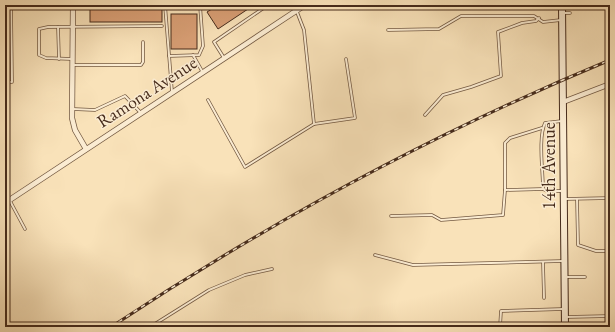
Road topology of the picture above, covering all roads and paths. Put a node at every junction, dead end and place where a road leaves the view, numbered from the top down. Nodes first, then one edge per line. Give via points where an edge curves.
1 (11, 5) edge
2 (72, 5) edge
3 (165, 5) edge
4 (200, 5) edge
5 (268, 5) edge
6 (305, 5) edge
7 (402, 5) edge
8 (429, 5) edge
9 (562, 5) edge
10 (415, 6) edge
11 (297, 10) junction
12 (570, 12) dead end
13 (562, 13) junction
14 (540, 18) junction
15 (562, 20) junction
16 (162, 26) dead end
17 (58, 27) junction
18 (72, 27) junction
19 (388, 30) dead end
20 (143, 42) dead end
21 (193, 55) junction
22 (169, 56) junction
23 (224, 58) junction
24 (59, 59) junction
25 (72, 59) junction
26 (346, 59) dead end
27 (72, 65) junction
28 (203, 72) junction
29 (5, 82) edge
30 (610, 84) edge
31 (172, 93) junction
32 (208, 100) dead end
33 (563, 102) junction
34 (72, 109) junction
35 (141, 113) junction
36 (425, 115) dead end
37 (564, 121) junction
38 (314, 124) junction
39 (542, 128) junction
40 (86, 149) junction
41 (543, 189) junction
42 (505, 190) junction
43 (564, 191) junction
44 (610, 198) edge
45 (577, 199) junction
46 (10, 200) junction
47 (564, 200) junction
48 (5, 203) edge
49 (391, 216) dead end
50 (25, 229) dead end
51 (610, 251) edge
52 (375, 254) dead end
53 (565, 261) junction
54 (543, 262) junction
55 (272, 269) dead end
56 (565, 276) junction
57 (585, 277) dead end
58 (544, 298) dead end
59 (565, 309) junction
60 (610, 316) edge
61 (565, 317) junction
62 (150, 327) edge
63 (500, 327) edge
64 (565, 327) edge

1 - 29 lane via 12,82
2 - 18 street
3 - 22 lane
4 - 21 lane via 203,46 199,55
5 - 23 lane via 214,42
6 - 11 street, Ramona Avenue
7 - 10 lane
8 - 10 lane
9 - 13 main road, 14th Avenue
11 - 23 street, Ramona Avenue
11 - 38 lane via 304,30
12 - 13 lane
13 - 15 main road, 14th Avenue
14 - 15 lane via 543,22
14 - 19 lane via 461,16 439,29
14 - 36 lane via 498,32 501,76 471,88 443,95
15 - 33 main road, 14th Avenue
16 - 18 lane
17 - 18 lane
17 - 24 lane
17 - 24 lane via 39,29 39,55
18 - 25 street
20 - 27 lane via 141,65
21 - 22 lane
21 - 28 lane
22 - 31 lane
23 - 28 street, Ramona Avenue
24 - 25 lane
25 - 27 street
26 - 38 lane via 355,118
27 - 34 street
28 - 31 street, Ramona Avenue
30 - 33 street
31 - 35 street, Ramona Avenue
32 - 38 lane via 245,167
33 - 37 main road, 14th Avenue
34 - 35 lane via 95,110 125,96
34 - 40 street via 75,130
35 - 40 street, Ramona Avenue
37 - 39 lane via 545,123
37 - 43 main road, 14th Avenue
39 - 41 lane
39 - 42 lane via 510,138 505,143
40 - 46 street, Ramona Avenue
41 - 42 lane
41 - 43 lane
42 - 49 lane via 503,215 441,220 432,215
43 - 47 main road, 14th Avenue
44 - 45 lane
45 - 47 lane
45 - 51 lane via 578,245 596,252
46 - 48 street, Ramona Avenue
46 - 50 lane
47 - 53 main road, 14th Avenue
52 - 54 lane via 413,265
53 - 54 lane
53 - 56 main road, 14th Avenue
54 - 58 lane
55 - 62 lane via 245,275 209,290
56 - 57 lane
56 - 59 main road, 14th Avenue
59 - 61 main road, 14th Avenue
59 - 63 lane via 501,311
60 - 61 lane
61 - 64 main road, 14th Avenue

